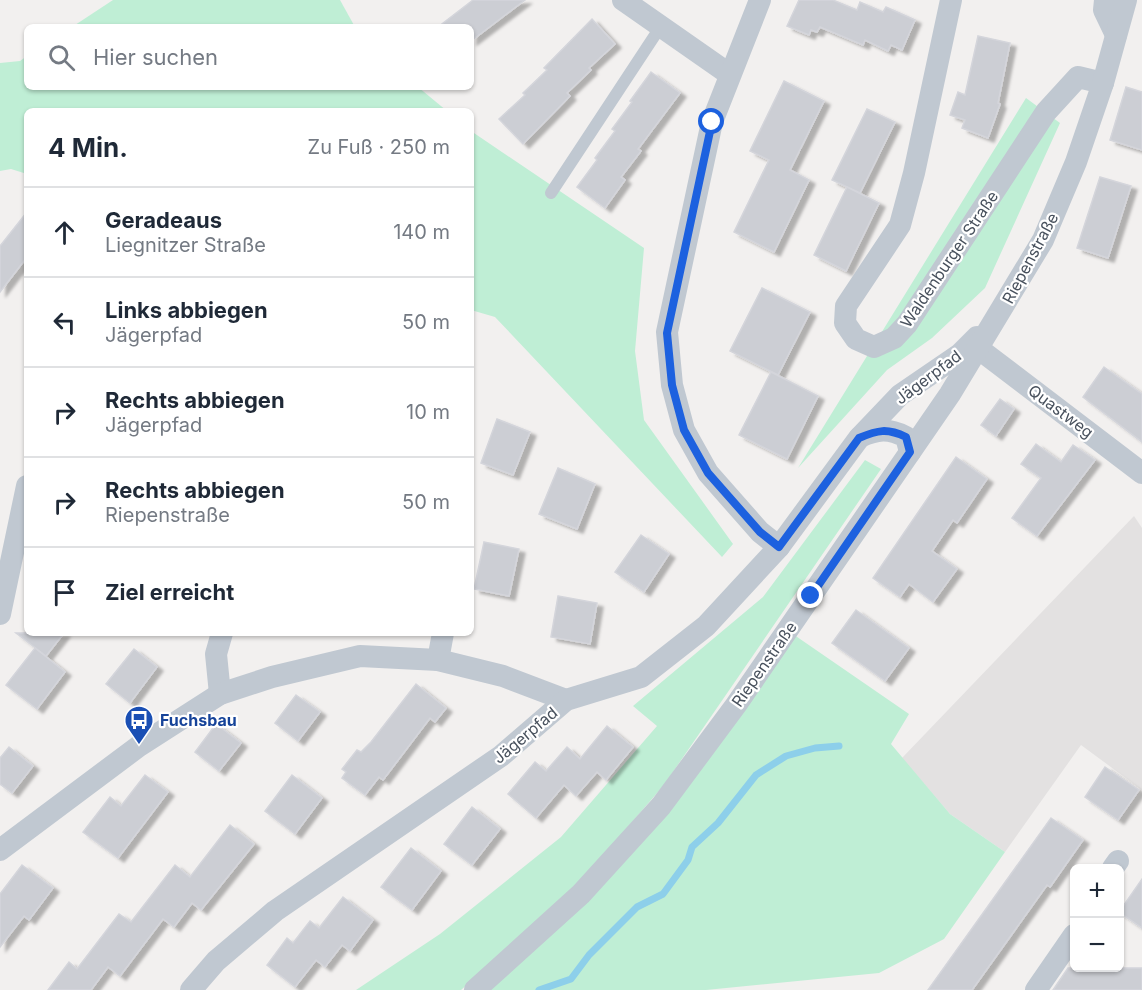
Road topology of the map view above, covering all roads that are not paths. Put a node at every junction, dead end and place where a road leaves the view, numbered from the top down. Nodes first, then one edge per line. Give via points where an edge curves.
1 (623, 0) edge
2 (760, 0) edge
3 (951, 0) edge
4 (1106, 0) edge
5 (1126, 0) edge
6 (661, 26) junction
7 (1116, 35) junction
8 (729, 74) junction
9 (1103, 82) junction
10 (551, 193) dead end
11 (998, 317) junction
12 (979, 349) junction
13 (859, 438) junction
14 (910, 452) junction
15 (1141, 470) edge
16 (24, 500) edge
17 (779, 547) junction
18 (0, 614) edge
19 (221, 636) edge
20 (442, 636) edge
21 (438, 660) junction
22 (220, 694) junction
23 (566, 700) junction
24 (0, 850) edge
25 (1070, 941) edge
26 (191, 990) edge
27 (475, 990) edge
28 (1036, 990) edge

1 - 6 street
2 - 8 street
3 - 9 street, Waldenburger Straße via 915,173 900,225 846,306 845,323 856,339 874,347 894,338 921,305 1046,112 1078,76
4 - 7 street via 1104,10
5 - 7 street, Riepenstraße
6 - 8 street
6 - 10 lane
7 - 9 street, Riepenstraße
8 - 17 street via 712,122 671,310 667,333 672,385 684,430 708,473 760,532
9 - 11 street, Riepenstraße via 1076,162 1043,240
11 - 12 street, Riepenstraße
11 - 13 street, Jägerpfad via 960,354 900,395
12 - 14 street, Riepenstraße
12 - 15 street, Quastweg
13 - 14 street, Jägerpfad via 876,430 891,429 906,437
13 - 17 street, Jägerpfad
14 - 27 street, Riepenstraße via 736,705 661,806 580,894
16 - 18 street
17 - 23 street, Jägerpfad via 706,626 640,677
19 - 22 street via 216,654
20 - 21 street
21 - 22 street via 360,656
21 - 23 street via 503,676
22 - 24 street via 139,746
23 - 26 street, Jägerpfad via 501,756 275,911 216,961
25 - 28 street

